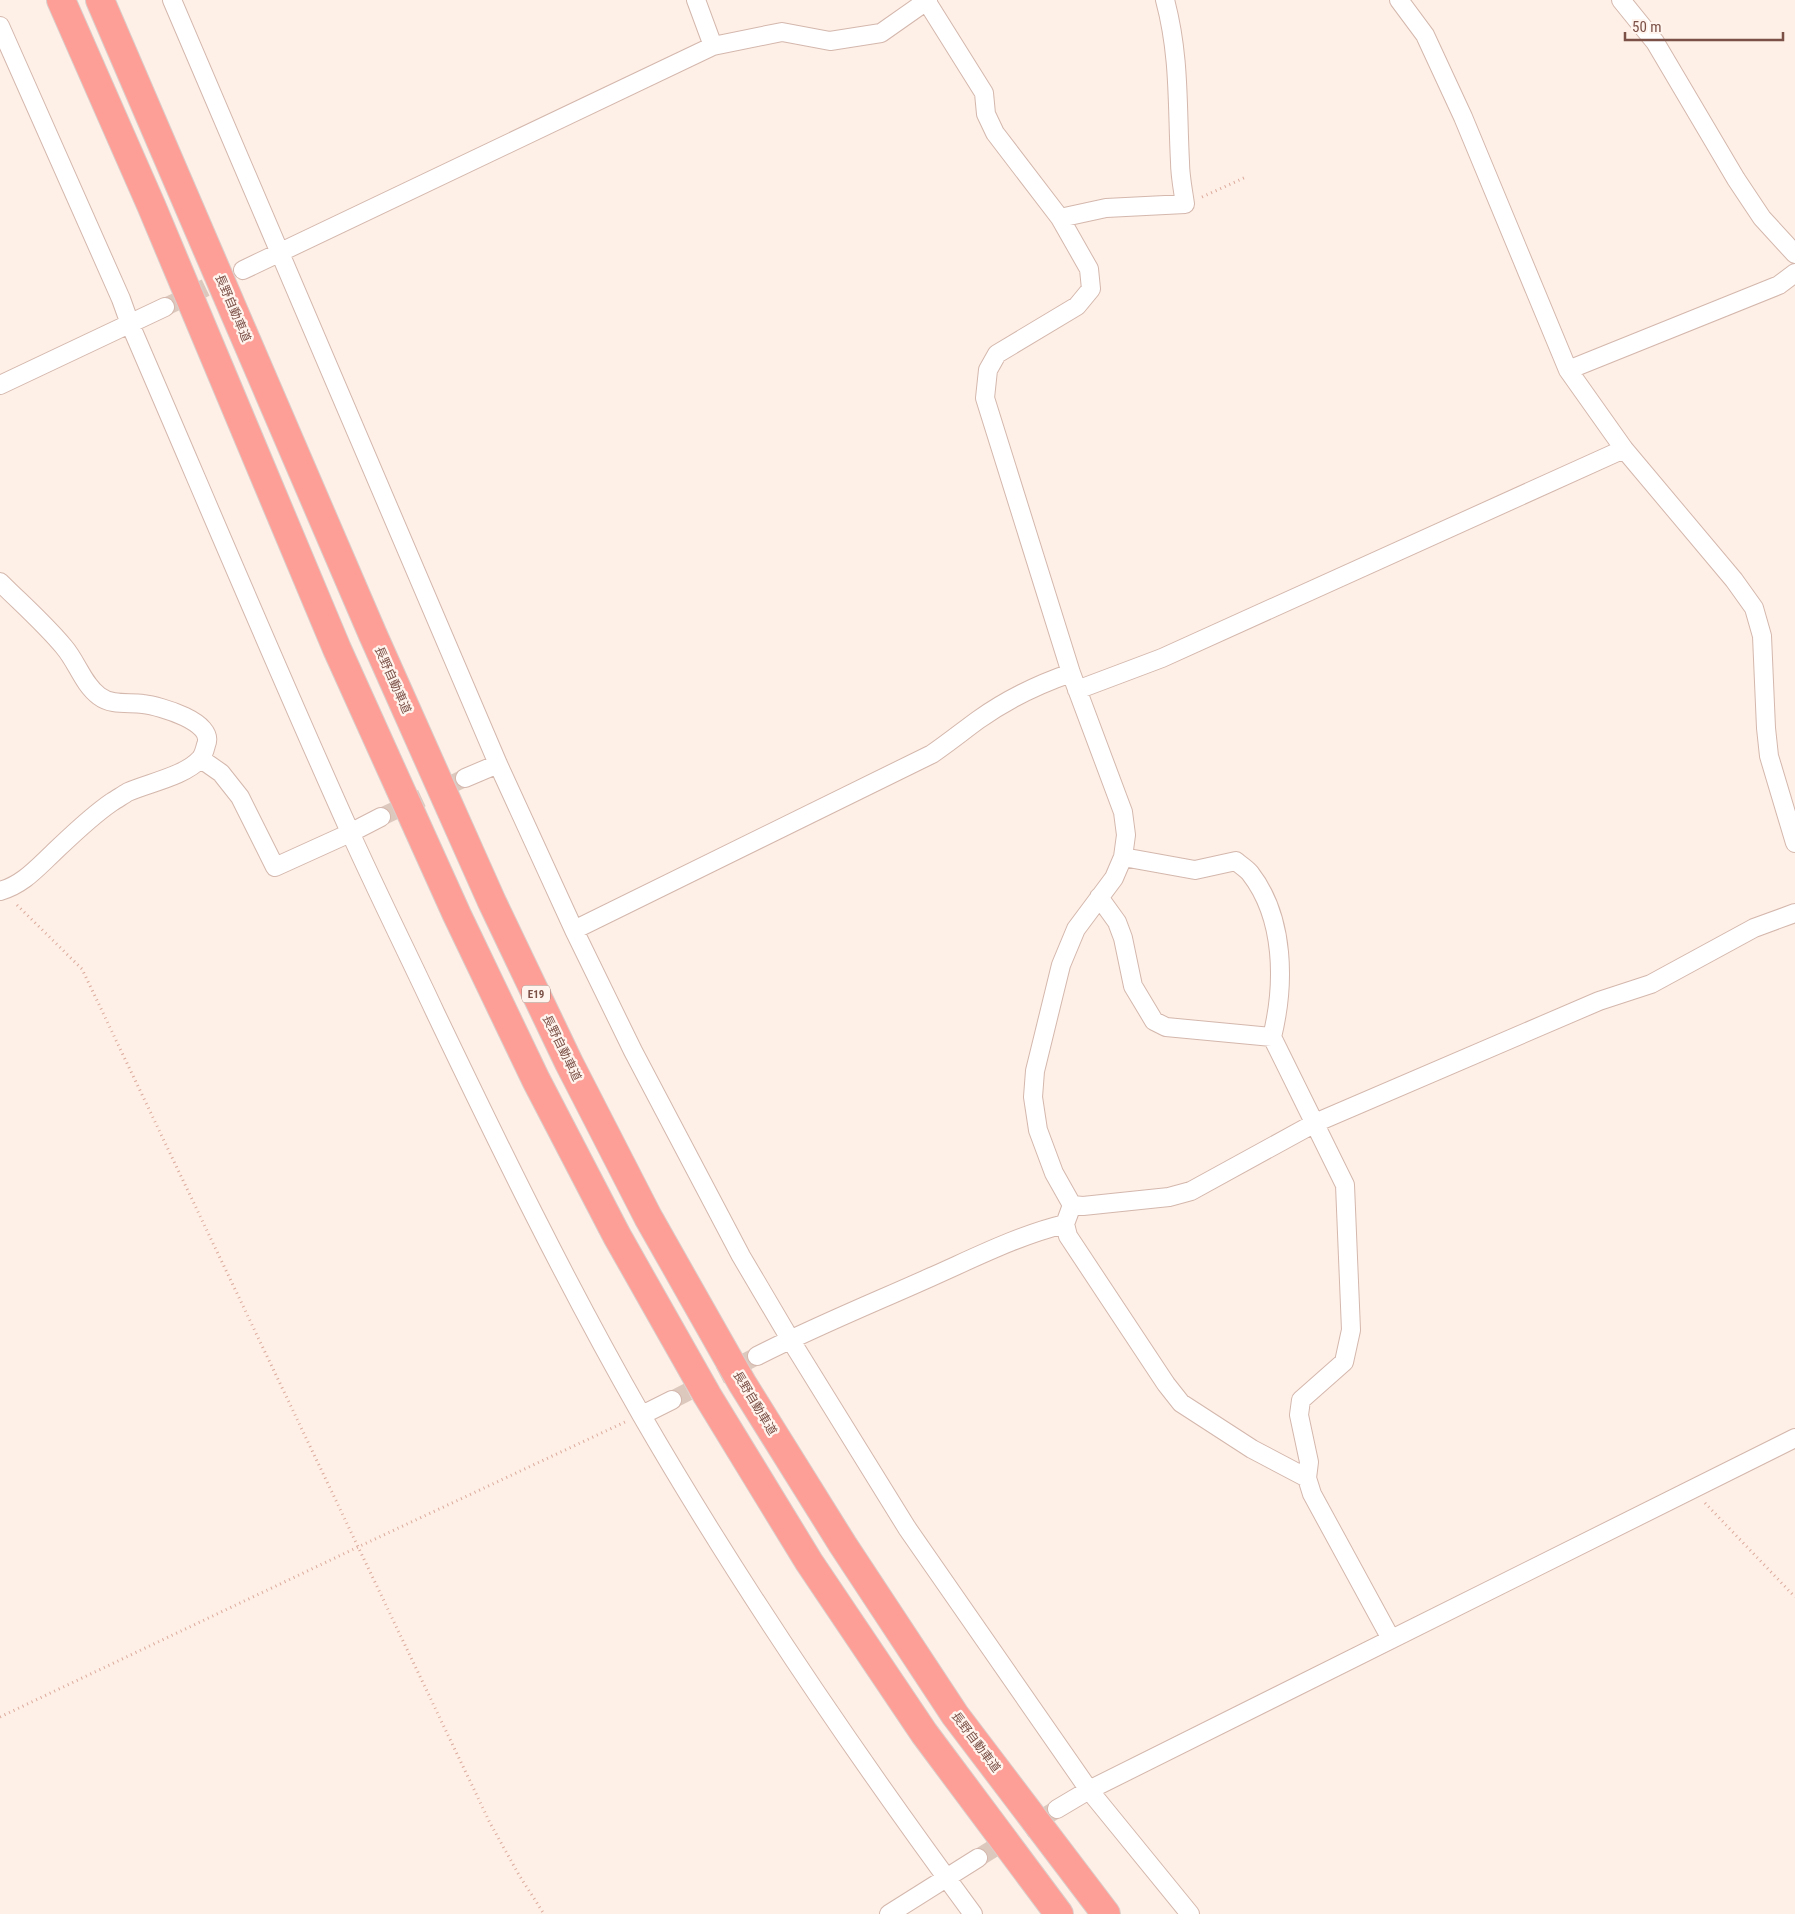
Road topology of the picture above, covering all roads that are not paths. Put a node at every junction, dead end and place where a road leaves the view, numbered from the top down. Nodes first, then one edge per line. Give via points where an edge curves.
1 (61, 0) edge
2 (100, 0) edge
3 (172, 0) edge
4 (696, 0) edge
5 (1166, 0) edge
6 (1399, 0) edge
7 (1621, 0) edge
8 (928, 1) edge
9 (0, 26) edge
10 (713, 46) junction
11 (1060, 218) junction
12 (279, 254) junction
13 (1795, 254) edge
14 (243, 270) tunnel mouth
15 (1795, 274) edge
16 (165, 307) tunnel mouth
17 (130, 324) junction
18 (1568, 370) junction
19 (0, 385) edge
20 (1624, 449) junction
21 (0, 582) edge
22 (1071, 673) junction
23 (1077, 690) junction
24 (201, 759) junction
25 (498, 764) junction
26 (465, 778) tunnel mouth
27 (381, 817) tunnel mouth
28 (350, 833) junction
29 (1795, 843) edge
30 (1123, 857) junction
31 (4, 890) edge
32 (1099, 897) junction
33 (1795, 913) edge
34 (574, 930) junction
35 (1272, 1037) junction
36 (1315, 1123) junction
37 (1072, 1205) junction
38 (1065, 1224) junction
39 (790, 1339) junction
40 (757, 1356) tunnel mouth
41 (672, 1400) tunnel mouth
42 (642, 1415) junction
43 (1795, 1438) edge
44 (1306, 1478) junction
45 (1391, 1639) junction
46 (1089, 1790) junction
47 (1057, 1809) tunnel mouth
48 (978, 1858) tunnel mouth
49 (947, 1878) junction
50 (889, 1914) edge
51 (974, 1914) edge
52 (1059, 1914) edge
53 (1106, 1914) edge
54 (1190, 1914) edge

1 - 52 highway via 151,205 337,649 536,1080 608,1219 707,1394 809,1562 924,1733
2 - 53 highway, 長野自動車道 / E19 via 372,635 492,902 648,1217 742,1383 848,1553 955,1715
3 - 12 street
4 - 10 street
5 - 11 street via 1178,78 1180,164 1185,204 1106,208
6 - 18 street via 1425,35
7 - 13 street via 1654,42 1762,218
8 - 10 street via 882,33 830,41 782,32
8 - 11 street via 984,93 986,114 995,133
9 - 17 street
10 - 12 street
11 - 22 street via 1089,269 1091,289 1077,306 997,354 988,370 985,398
12 - 14 street
12 - 25 street
15 - 18 street via 1779,285
16 - 17 street
17 - 19 street
17 - 28 street
18 - 20 street
20 - 23 street via 1162,658
20 - 29 street via 1754,608 1762,636 1769,756
21 - 24 street via 64,647 100,697 166,709 202,727 208,741
22 - 23 street
22 - 34 street via 1019,695 932,754
23 - 30 street via 1123,812 1126,835
24 - 28 street via 221,773 240,797 275,867
24 - 31 street via 110,803 23,881
25 - 26 street
25 - 34 street
27 - 28 street
28 - 42 street via 488,1122
30 - 32 street via 1114,878
30 - 35 street via 1195,870 1236,861 1250,873 1266,901 1274,926 1280,983
32 - 35 street via 1117,922 1133,986 1154,1021 1166,1027
32 - 37 street via 1076,929 1061,965 1035,1071 1033,1097 1038,1130 1054,1173
33 - 36 street via 1754,928 1650,984 1599,1001
34 - 39 street via 741,1256
35 - 36 street
36 - 37 street via 1191,1191 1169,1197
36 - 44 street via 1345,1185 1351,1330 1344,1362 1301,1400 1299,1415 1309,1462
37 - 38 street
38 - 39 street via 970,1260
38 - 44 street via 1068,1236 1166,1384 1182,1403 1252,1449
39 - 40 street
39 - 46 street via 907,1528
41 - 42 street
42 - 49 street via 790,1655
43 - 45 street
44 - 45 street
45 - 46 street
46 - 47 street
46 - 54 street
48 - 49 street
49 - 50 street
49 - 51 street

